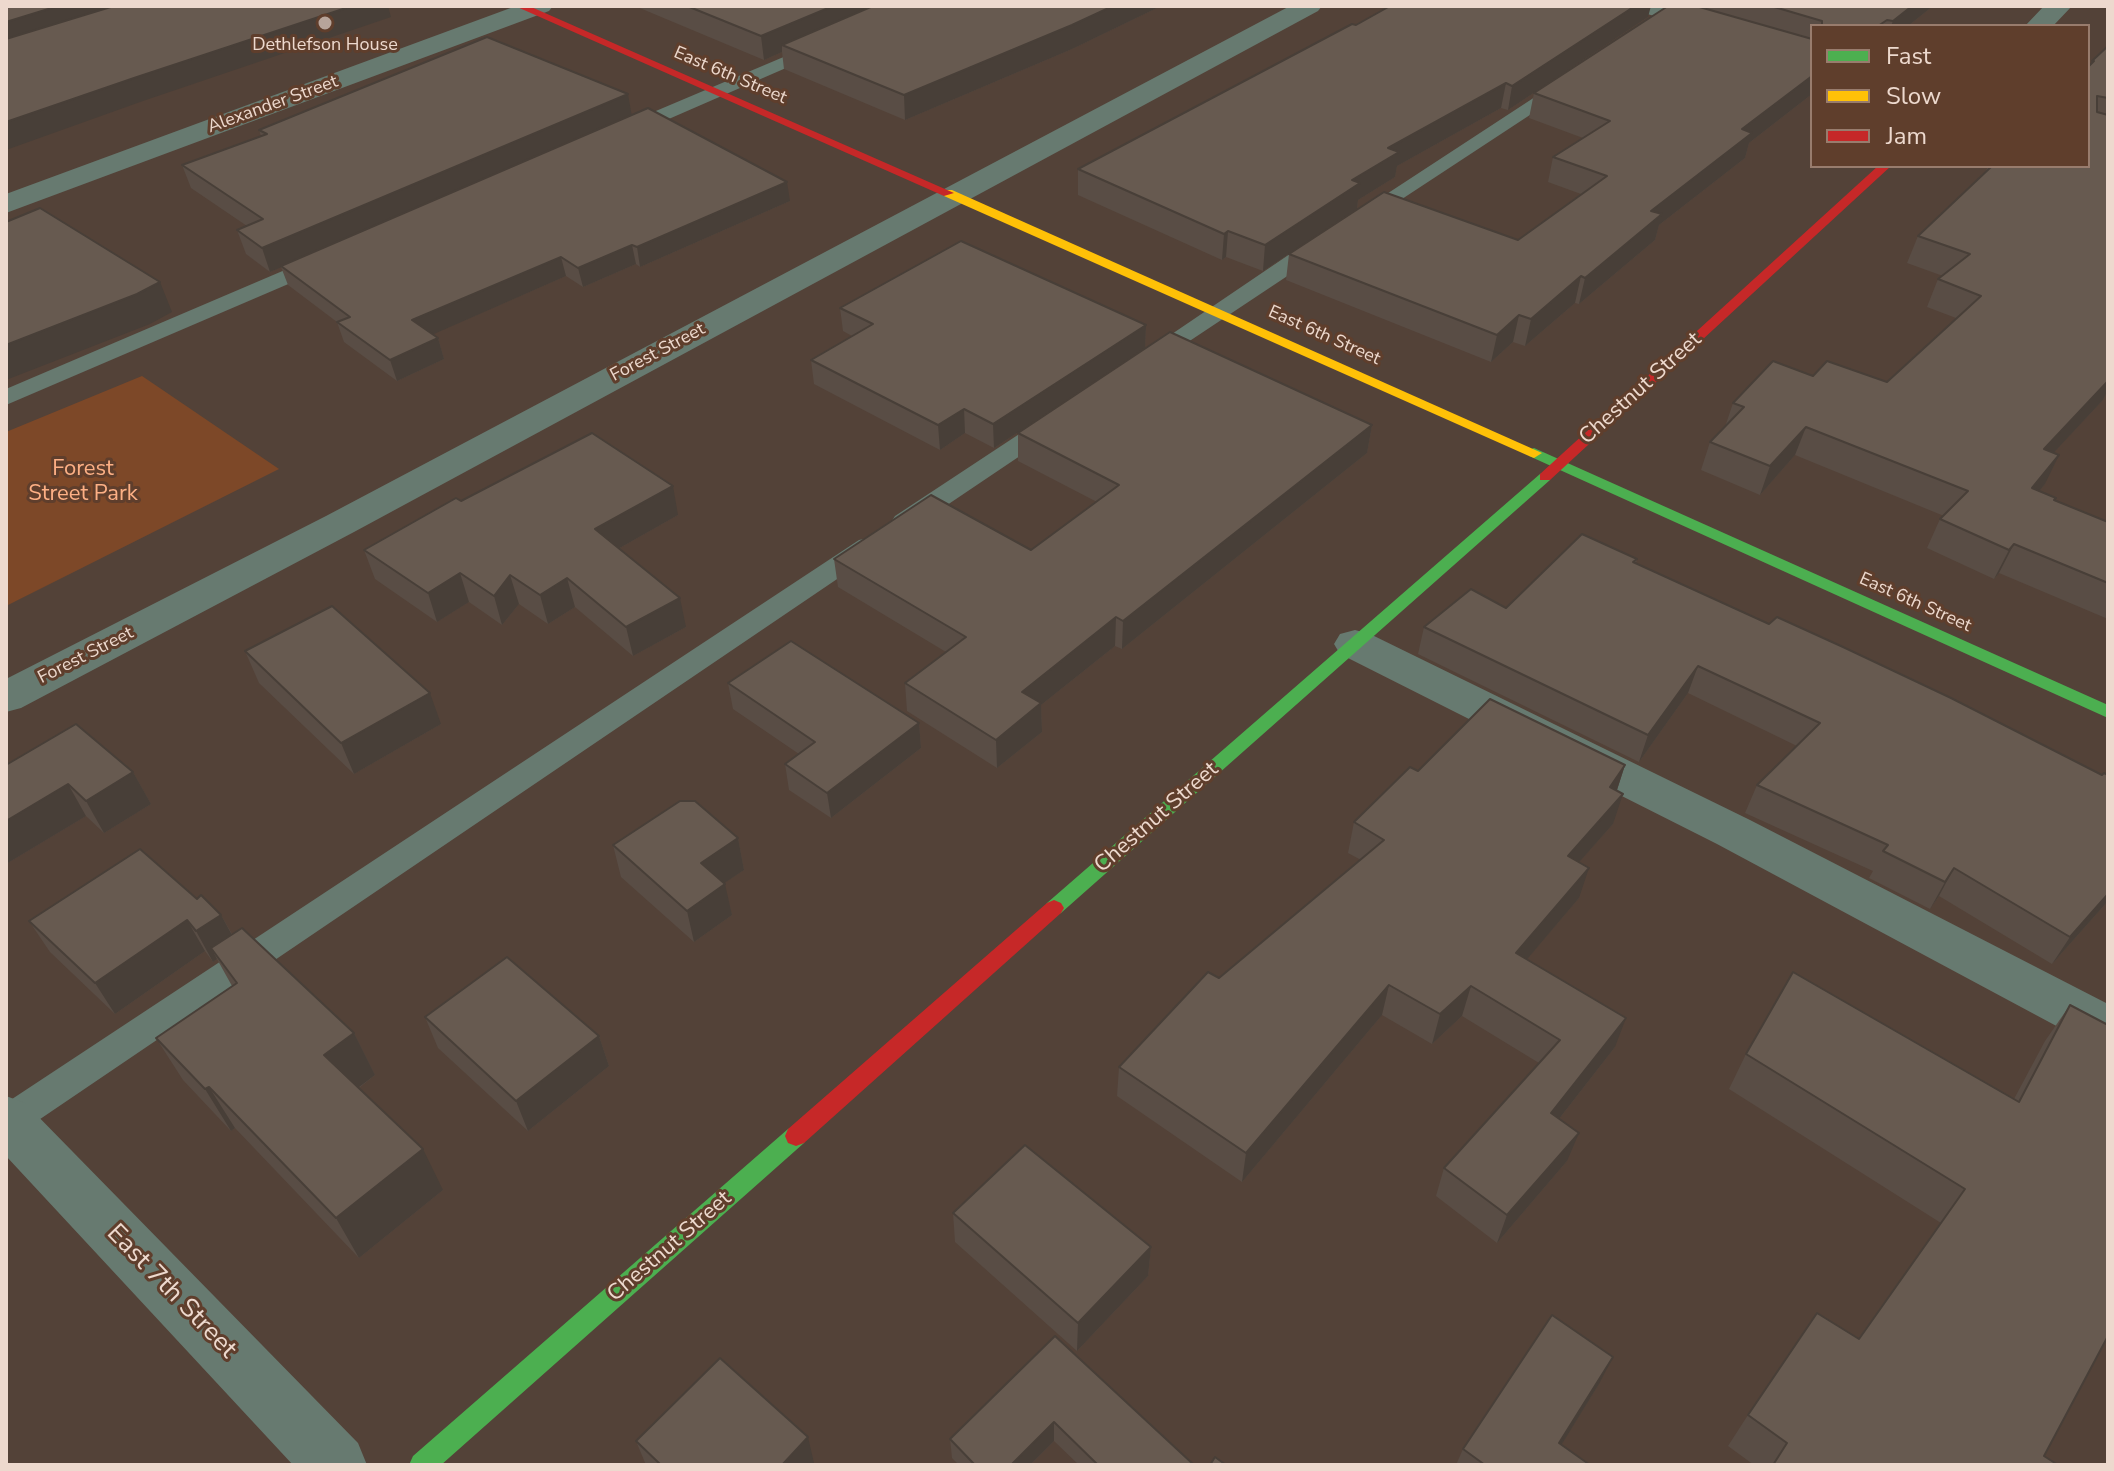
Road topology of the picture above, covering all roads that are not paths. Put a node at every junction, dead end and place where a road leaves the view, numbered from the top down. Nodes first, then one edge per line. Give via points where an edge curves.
1 (1309, 6) edge
2 (2059, 6) edge
3 (530, 7) edge
4 (1662, 14) edge
5 (2040, 24) edge
6 (842, 37) edge
7 (1810, 53) edge
8 (1592, 66) edge
9 (714, 92) junction
10 (599, 142) edge
11 (1883, 168) edge
12 (955, 194) junction
13 (6, 204) edge
14 (339, 254) edge
15 (1219, 311) junction
16 (1127, 373) edge
17 (6, 398) edge
18 (1074, 408) edge
19 (1560, 463) junction
20 (1355, 644) junction
21 (6, 697) edge
22 (2108, 712) edge
23 (2108, 1029) edge
24 (7, 1120) edge
25 (336, 1465) edge
26 (422, 1465) edge

1 - 12 street, Forest Street
2 - 5 street
3 - 9 street, East 6th Street
3 - 13 street, Alexander Street
4 - 7 street
6 - 9 lane
8 - 15 lane
9 - 10 lane
9 - 12 street, East 6th Street
11 - 19 street, Chestnut Street
12 - 15 street, East 6th Street
12 - 21 street, Forest Street
14 - 17 lane
15 - 16 lane
15 - 19 street, East 6th Street
18 - 24 lane
19 - 20 street, Chestnut Street
19 - 22 street, East 6th Street
20 - 23 street via 1612,768
20 - 26 street, Chestnut Street
24 - 25 street, East 7th Street

